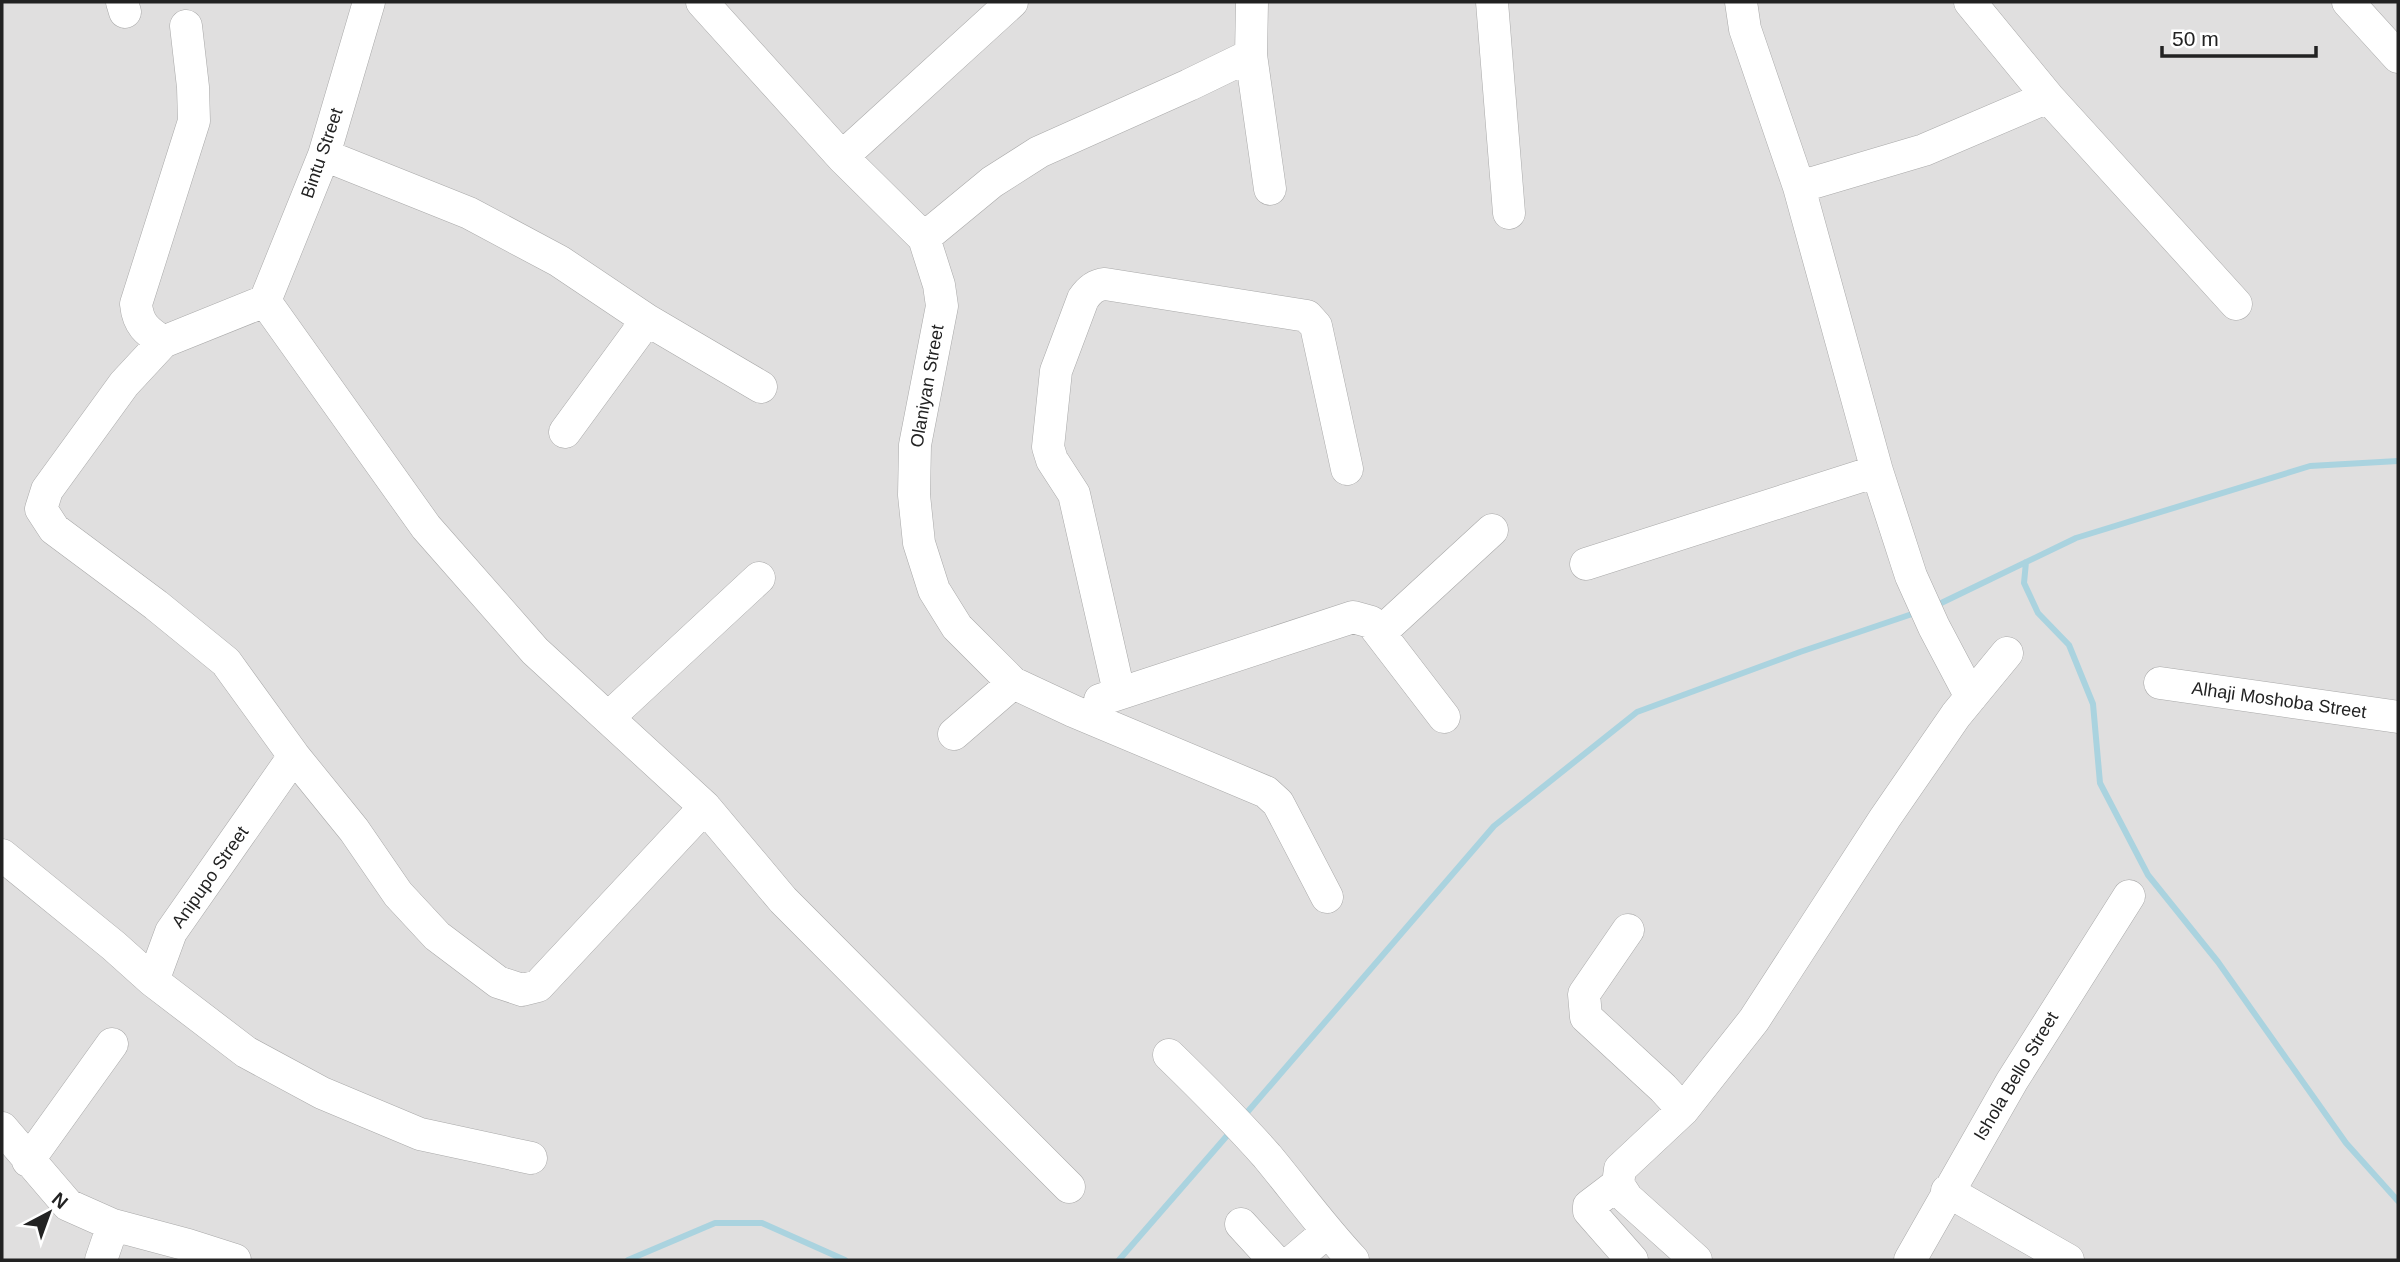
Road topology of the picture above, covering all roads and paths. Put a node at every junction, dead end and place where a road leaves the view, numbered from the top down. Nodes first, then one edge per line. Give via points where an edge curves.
1 (369, 2) edge
2 (702, 2) edge
3 (1012, 2) edge
4 (1252, 2) edge
5 (1492, 2) edge
6 (1741, 2) edge
7 (1970, 2) edge
8 (2348, 2) edge
9 (186, 26) dead end
10 (1251, 55) junction
11 (2398, 57) edge
12 (2048, 97) junction
13 (324, 155) junction
14 (842, 157) junction
15 (1798, 187) junction
16 (1270, 189) dead end
17 (1509, 213) dead end
18 (924, 238) junction
19 (265, 301) junction
20 (2236, 304) dead end
21 (648, 320) junction
22 (163, 342) junction
23 (761, 387) dead end
24 (565, 432) dead end
25 (1347, 468) dead end
26 (1877, 471) junction
27 (1492, 530) dead end
28 (1586, 564) dead end
29 (759, 579) dead end
30 (1380, 633) junction
31 (2007, 653) dead end
32 (1013, 683) junction
33 (2160, 683) dead end
34 (1119, 692) junction
35 (1971, 697) junction
36 (1073, 711) junction
37 (1444, 717) dead end
38 (2398, 717) edge
39 (608, 718) junction
40 (954, 734) dead end
41 (294, 756) junction
42 (705, 807) junction
43 (2, 855) edge
44 (2129, 896) dead end
45 (1327, 897) dead end
46 (1628, 930) dead end
47 (153, 981) junction
48 (112, 1044) dead end
49 (1170, 1055) dead end
50 (1683, 1110) junction
51 (2, 1128) edge
52 (531, 1158) dead end
53 (28, 1161) junction
54 (1618, 1184) junction
55 (1069, 1187) dead end
56 (1947, 1191) junction
57 (1241, 1224) dead end
58 (113, 1225) junction
59 (1327, 1232) junction
60 (101, 1260) edge
61 (234, 1260) edge
62 (1274, 1260) edge
63 (1294, 1260) edge
64 (1353, 1260) edge
65 (1632, 1260) edge
66 (1696, 1260) edge
67 (1909, 1260) edge
68 (2068, 1260) edge

1 - 13 street, Bintu Street
2 - 14 street, Olaniyan Street
3 - 14 street
4 - 10 street
5 - 17 street
6 - 15 street via 1745,29
7 - 12 street
8 - 11 street
9 - 22 street via 194,121 136,304 143,329
10 - 16 street
10 - 18 street via 1039,152 992,182
12 - 15 street via 1924,150
12 - 20 street
13 - 19 street, Bintu Street
13 - 21 street via 469,213 559,261
14 - 18 street, Olaniyan Street
15 - 26 street
18 - 32 street, Olaniyan Street via 942,306 915,445 919,543 934,590 957,627
19 - 22 street
19 - 39 street via 426,527 536,651
21 - 23 street
21 - 24 street
22 - 41 street via 124,384 47,490 41,509 54,529 226,662
25 - 34 street via 1316,326 1307,316 1105,284 1088,292 1056,371 1048,447 1074,494
26 - 28 street
26 - 35 street via 1911,576
27 - 30 street
29 - 39 street
30 - 34 street via 1371,622 1353,617
30 - 37 street
31 - 35 street
32 - 36 street, Olaniyan Street
32 - 40 street
33 - 38 street, Alhaji Moshoba Street
34 - 36 street
35 - 50 street via 1885,818 1754,1020
36 - 45 street, Olaniyan Street via 1266,792 1278,803
39 - 42 street
41 - 42 street via 398,894 437,936 498,982 522,990 538,986
41 - 47 street, Anipupo Street via 171,932
42 - 55 street via 783,900
43 - 47 street
44 - 56 street, Ishola Bello Street
46 - 50 street via 1584,994 1587,1017
47 - 52 street via 246,1052 322,1093 420,1134
48 - 53 street
49 - 59 street via 1268,1158
50 - 54 street via 1620,1169
51 - 53 street
53 - 58 street via 68,1205
54 - 65 street via 1593,1202 1589,1211
54 - 66 street via 1627,1198
56 - 67 street, Ishola Bello Street
56 - 68 street
57 - 62 street
58 - 60 street
58 - 61 street
59 - 63 street
59 - 64 street

